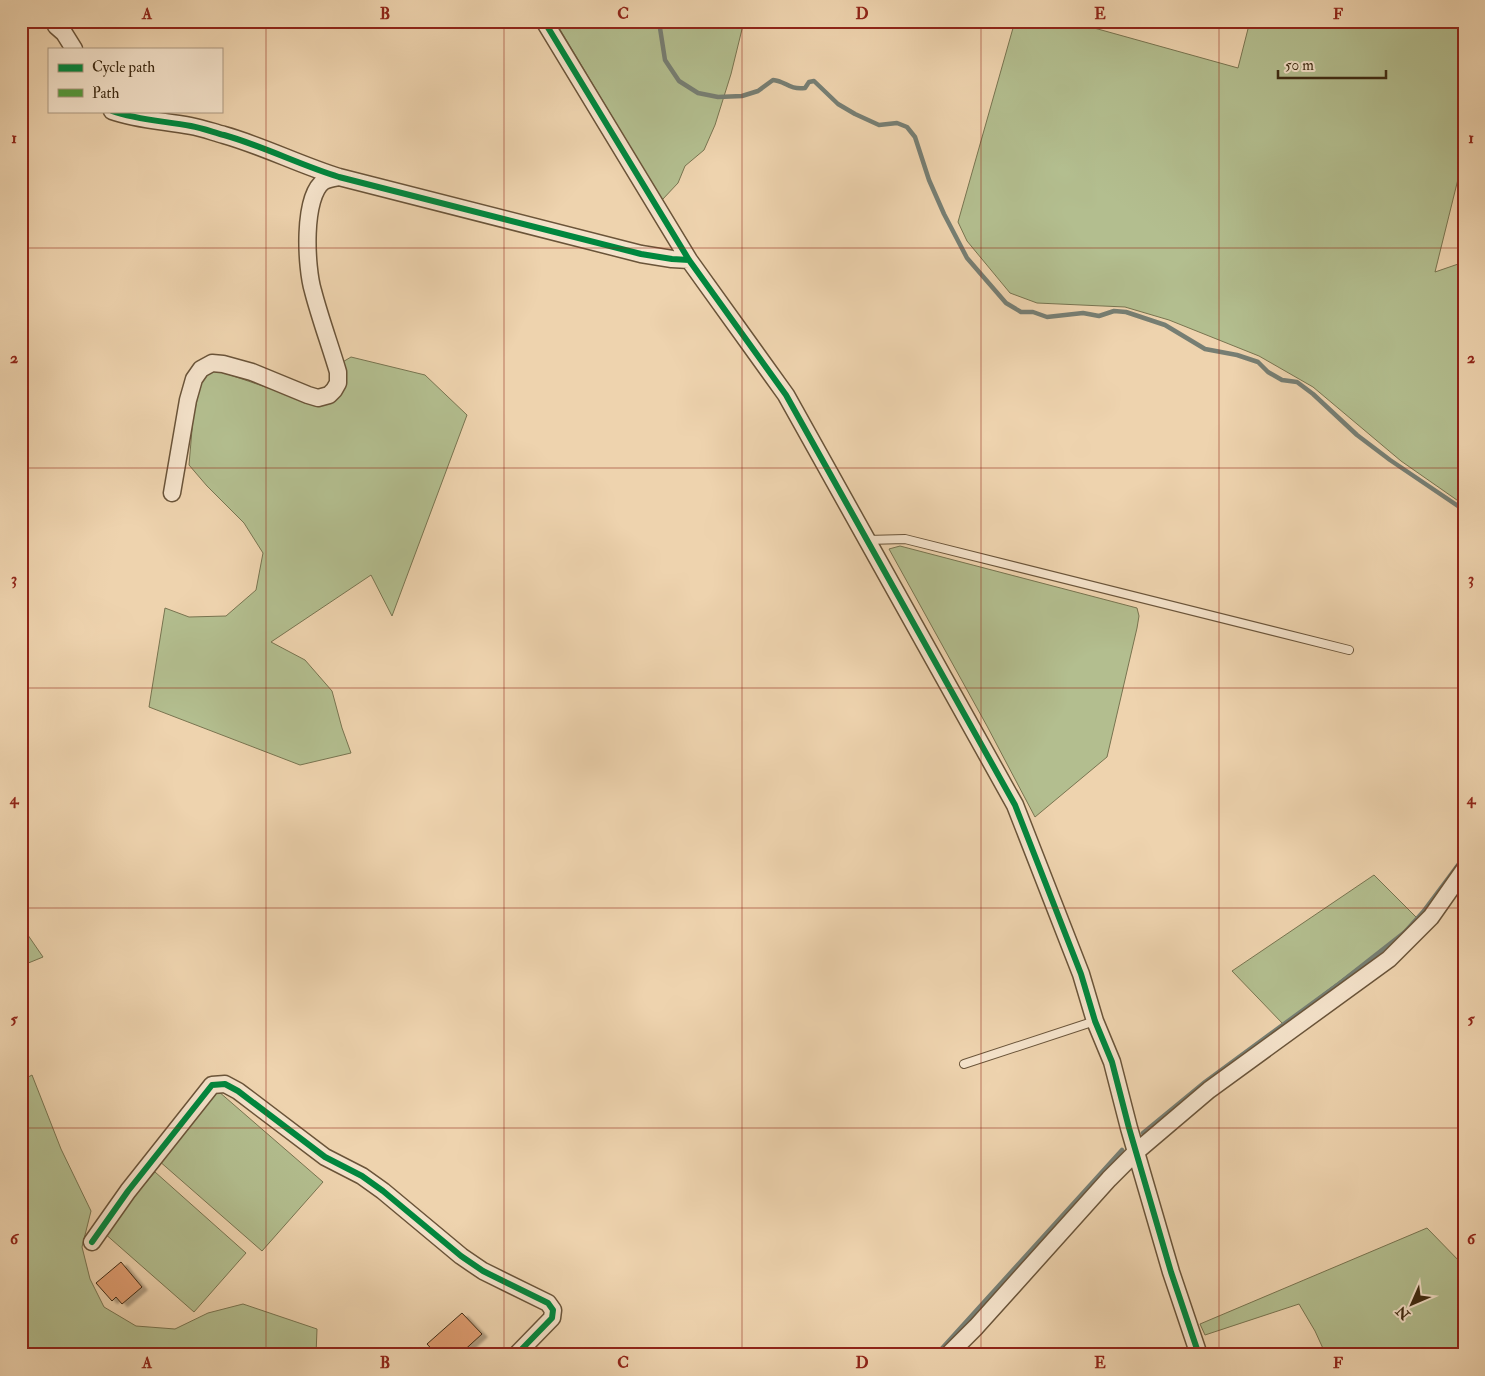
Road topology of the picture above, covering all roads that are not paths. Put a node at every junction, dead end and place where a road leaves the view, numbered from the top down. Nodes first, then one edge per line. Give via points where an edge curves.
1 (544, 21) edge
2 (56, 26) dead end
3 (73, 48) edge
4 (116, 112) edge
5 (339, 177) junction
6 (689, 260) junction
7 (172, 493) dead end
8 (867, 540) junction
9 (1349, 650) dead end
10 (1464, 870) edge
11 (1095, 1021) junction
12 (964, 1064) dead end
13 (1136, 1152) junction
14 (92, 1242) dead end
15 (516, 1355) edge
16 (948, 1355) edge
17 (1198, 1355) edge

1 - 6 street
2 - 3 street
4 - 5 street via 227,136
5 - 6 street via 632,252
5 - 7 street via 325,181 317,188 310,205 308,241 312,290 338,372 338,384 329,395 318,398 222,364 212,363 201,369 194,379 188,400
6 - 8 street via 786,395
8 - 9 lane via 905,539
8 - 11 street via 1015,805 1082,974
10 - 13 street via 1432,917 1389,959 1209,1090
11 - 12 lane
11 - 13 street via 1112,1062
13 - 16 street
13 - 17 street
14 - 15 street via 212,1085 225,1084 325,1157 383,1191 460,1256 548,1303 553,1310 552,1318

